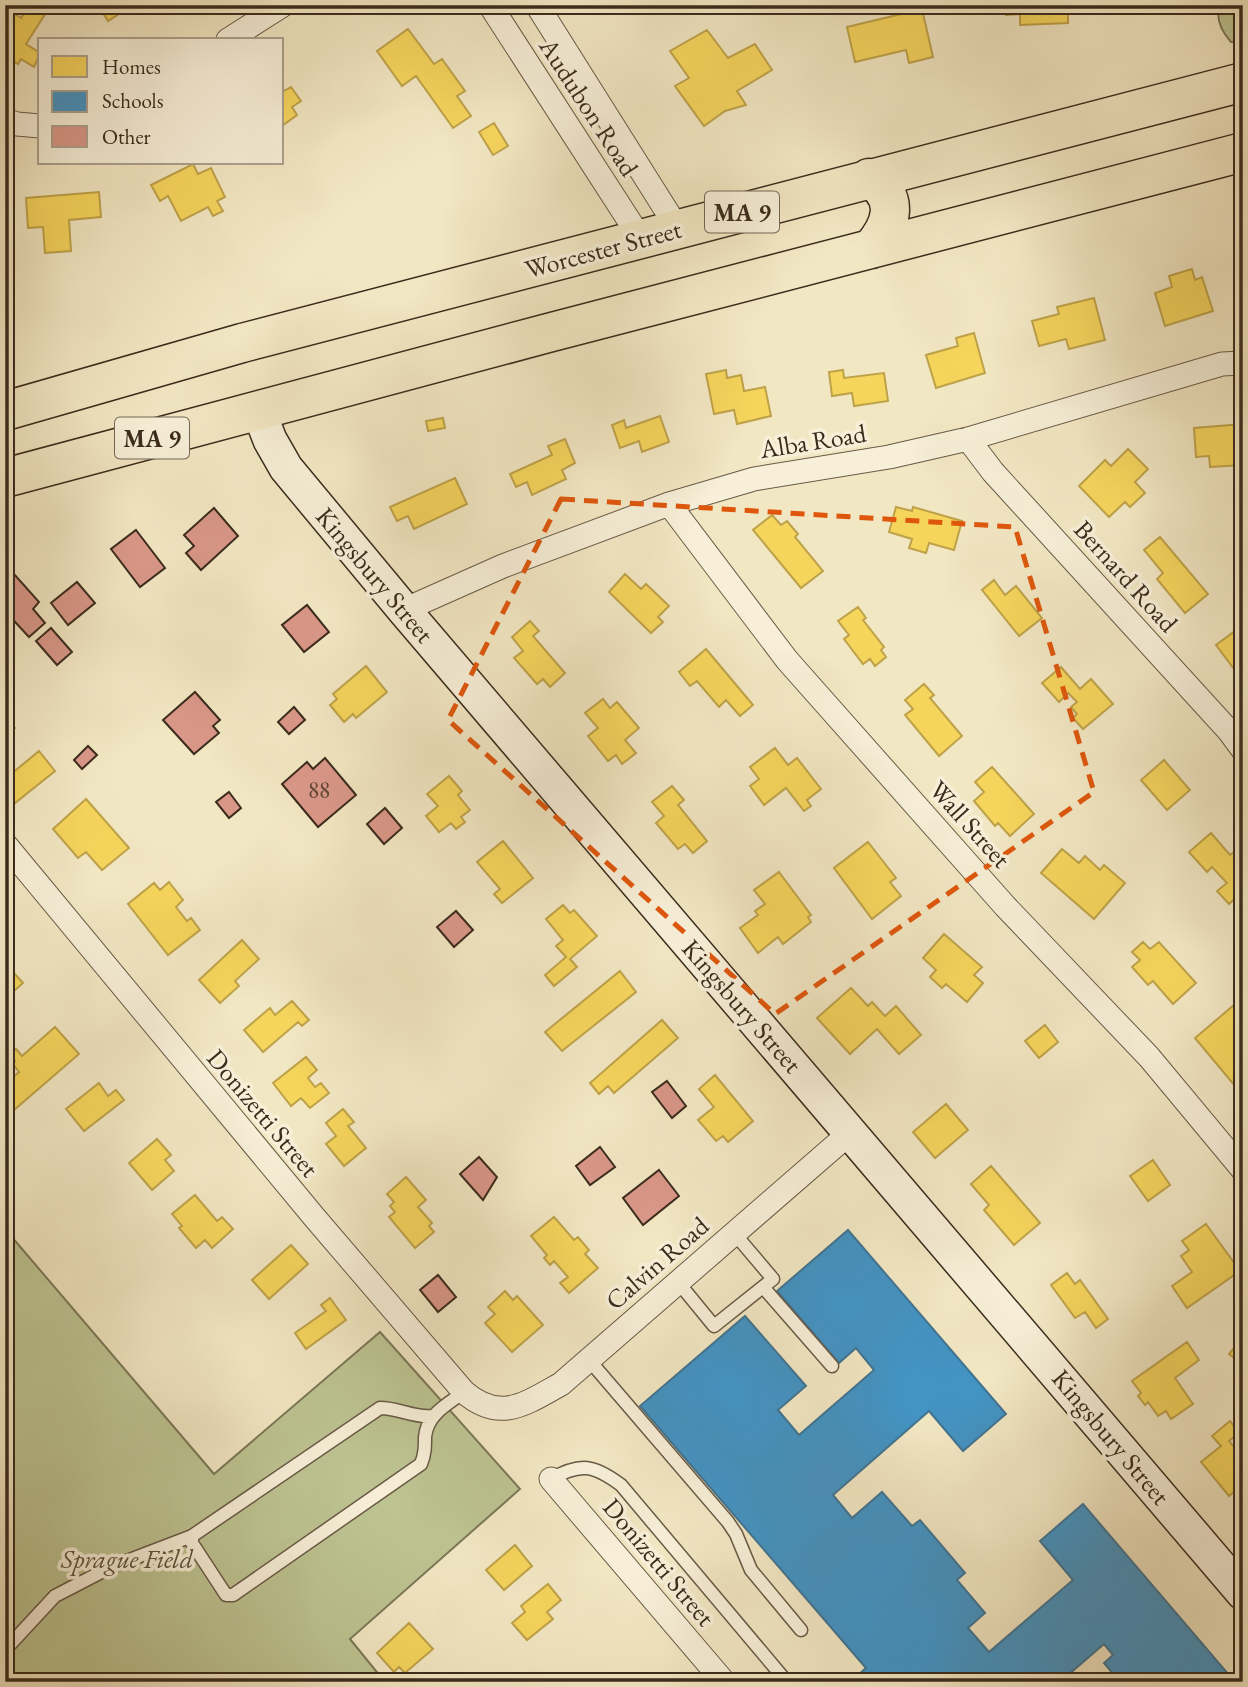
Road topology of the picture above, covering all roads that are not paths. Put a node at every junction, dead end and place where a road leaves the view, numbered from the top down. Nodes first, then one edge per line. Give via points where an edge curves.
1 (283, 5) edge
2 (490, 5) edge
3 (537, 5) edge
4 (231, 38) edge
5 (1243, 82) edge
6 (5, 120) edge
7 (38, 126) edge
8 (1243, 152) edge
9 (869, 178) junction
10 (678, 229) junction
11 (641, 239) junction
12 (871, 249) junction
13 (1243, 363) edge
14 (258, 409) junction
15 (5, 411) edge
16 (968, 439) junction
17 (5, 478) edge
18 (669, 504) junction
19 (404, 610) junction
20 (1243, 750) edge
21 (5, 844) edge
22 (851, 1132) junction
23 (1243, 1170) edge
24 (734, 1233) junction
25 (678, 1282) junction
26 (764, 1287) junction
27 (589, 1360) junction
28 (832, 1366) dead end
29 (464, 1392) junction
30 (487, 1406) joint
31 (432, 1416) junction
32 (551, 1479) joint
33 (192, 1536) junction
34 (1240, 1585) edge
35 (802, 1630) dead end
36 (5, 1650) edge
37 (724, 1682) edge
38 (787, 1682) edge

1 - 4 street
2 - 11 street, Audubon Road
3 - 10 street, Audubon Road
5 - 9 highway, Worcester Street / MA 9
6 - 7 street
8 - 12 highway, MA 9
9 - 10 highway, Worcester Street / MA 9
9 - 12 highway via 886,193 890,210 885,229
10 - 11 highway, Worcester Street / MA 9
11 - 15 highway, Worcester Street / MA 9 via 242,342
12 - 14 highway, MA 9
13 - 16 street, Alba Road via 1222,364
14 - 17 highway, MA 9
14 - 19 main road, Kingsbury Street via 286,468
16 - 18 street, Alba Road via 754,479
16 - 20 street, Bernard Road
18 - 19 street, Alba Road via 503,566
18 - 23 street, Wall Street via 787,660 1005,906 1149,1058
19 - 22 main road, Kingsbury Street
21 - 29 street, Donizetti Street
22 - 24 street, Calvin Road
22 - 34 main road, Kingsbury Street
24 - 25 street, Calvin Road
24 - 26 lane via 773,1279
25 - 26 lane via 714,1326
25 - 27 street, Calvin Road
26 - 28 lane
27 - 30 street, Calvin Road via 561,1384 524,1405
27 - 35 lane via 728,1522 751,1570
29 - 30 street, Donizetti Street
29 - 31 lane
31 - 33 lane via 380,1408
31 - 33 lane via 421,1464 233,1595 226,1595
32 - 37 street, Donizetti Street
32 - 38 lane via 572,1468 587,1468 604,1472 621,1485
33 - 36 lane via 111,1567 55,1596

